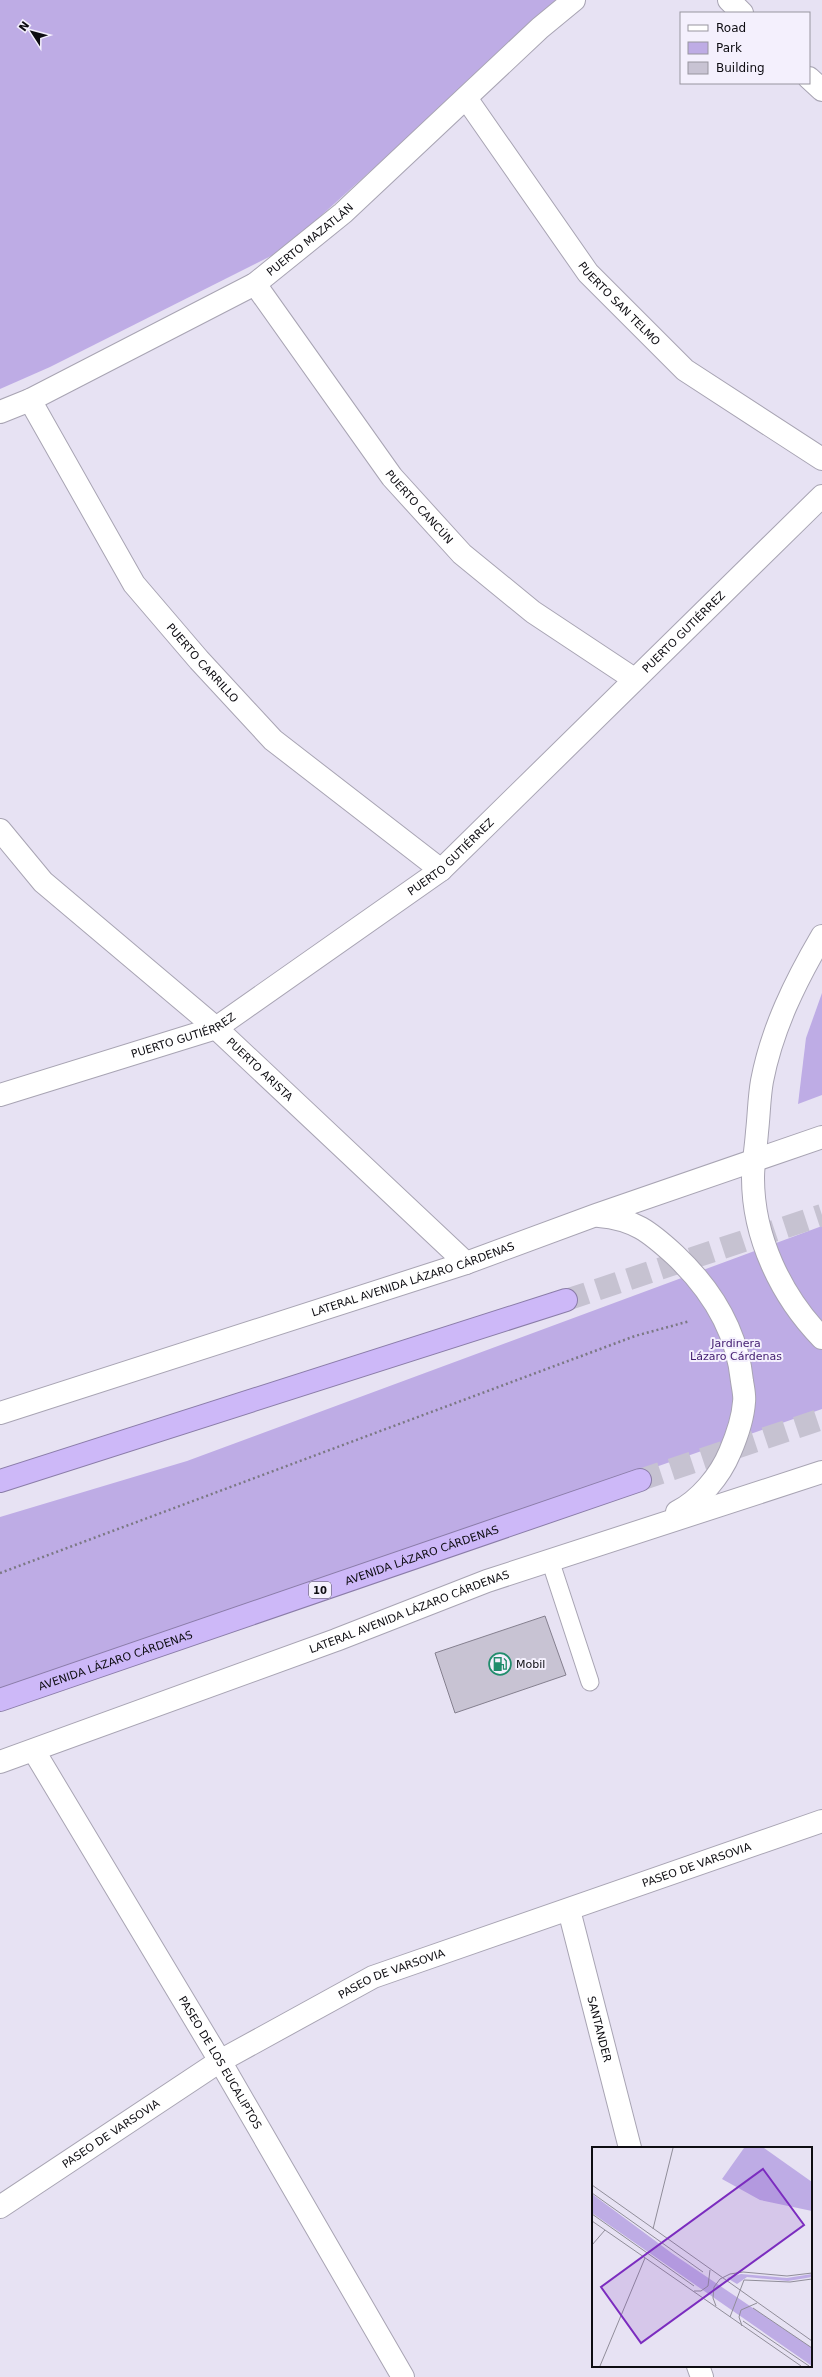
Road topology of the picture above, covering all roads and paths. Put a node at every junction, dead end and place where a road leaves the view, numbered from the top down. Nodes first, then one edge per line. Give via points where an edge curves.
1 (574, 0) edge
2 (729, 0) edge
3 (741, 12) edge
4 (810, 79) edge
5 (822, 90) edge
6 (466, 98) junction
7 (255, 284) junction
8 (30, 400) junction
9 (0, 412) edge
10 (822, 459) edge
11 (822, 496) edge
12 (634, 679) junction
13 (0, 830) edge
14 (441, 870) junction
15 (822, 936) edge
16 (216, 1028) junction
17 (0, 1095) edge
18 (822, 1137) edge
19 (754, 1161) junction
20 (596, 1215) junction
21 (466, 1263) junction
22 (566, 1300) tunnel mouth
23 (720, 1312) junction
24 (822, 1338) edge
25 (0, 1413) edge
26 (822, 1472) edge
27 (640, 1480) tunnel mouth
28 (0, 1481) edge
29 (647, 1527) junction
30 (550, 1560) junction
31 (0, 1573) edge
32 (590, 1682) dead end
33 (0, 1700) edge
34 (34, 1751) junction
35 (0, 1762) edge
36 (822, 1821) edge
37 (569, 1910) junction
38 (220, 2061) junction
39 (630, 2147) edge
40 (0, 2206) edge
41 (698, 2367) edge
42 (403, 2377) edge
43 (702, 2377) edge

1 - 6 street, PUERTO MAZATLÁN via 540,28
2 - 3 street
4 - 5 street
6 - 7 street, PUERTO MAZATLÁN via 343,213
6 - 10 street, PUERTO SAN TELMO via 594,278 685,370
7 - 8 street, PUERTO MAZATLÁN
7 - 12 street, PUERTO CANCÚN via 392,477 462,554 533,612
8 - 9 street, PUERTO MAZATLÁN
8 - 14 street, PUERTO CARRILLO via 134,584 199,660 273,740
11 - 12 street, PUERTO GUTIÉRREZ
12 - 14 street, PUERTO GUTIÉRREZ
13 - 16 street, PUERTO ARISTA via 43,882
14 - 16 street, PUERTO GUTIÉRREZ
15 - 19 street via 800,974 781,1016 770,1049 762,1082
16 - 17 street, PUERTO GUTIÉRREZ
16 - 21 street, PUERTO ARISTA
18 - 19 street, LATERAL AVENIDA LÁZARO CÁRDENAS
19 - 20 street, LATERAL AVENIDA LÁZARO CÁRDENAS
19 - 24 street via 756,1208 762,1238 773,1266 798,1310
20 - 21 street, LATERAL AVENIDA LÁZARO CÁRDENAS
20 - 23 street via 624,1219 658,1239 702,1283
21 - 25 street, LATERAL AVENIDA LÁZARO CÁRDENAS
22 - 28 highway
23 - 29 street via 734,1339 744,1403 734,1443 723,1468 690,1505
23 - 31 path via 635,1336
26 - 29 street, LATERAL AVENIDA LÁZARO CÁRDENAS
27 - 33 highway, AVENIDA LÁZARO CÁRDENAS / 10
29 - 30 street, LATERAL AVENIDA LÁZARO CÁRDENAS
30 - 32 lane
30 - 34 street, LATERAL AVENIDA LÁZARO CÁRDENAS via 487,1581 336,1640
34 - 35 street, LATERAL AVENIDA LÁZARO CÁRDENAS
34 - 38 street, PASEO DE LOS EUCALIPTOS
36 - 37 street, PASEO DE VARSOVIA
37 - 38 street, PASEO DE VARSOVIA via 373,1977
37 - 39 street, SANTANDER
38 - 40 street, PASEO DE VARSOVIA
38 - 42 street, PASEO DE LOS EUCALIPTOS
41 - 43 street

